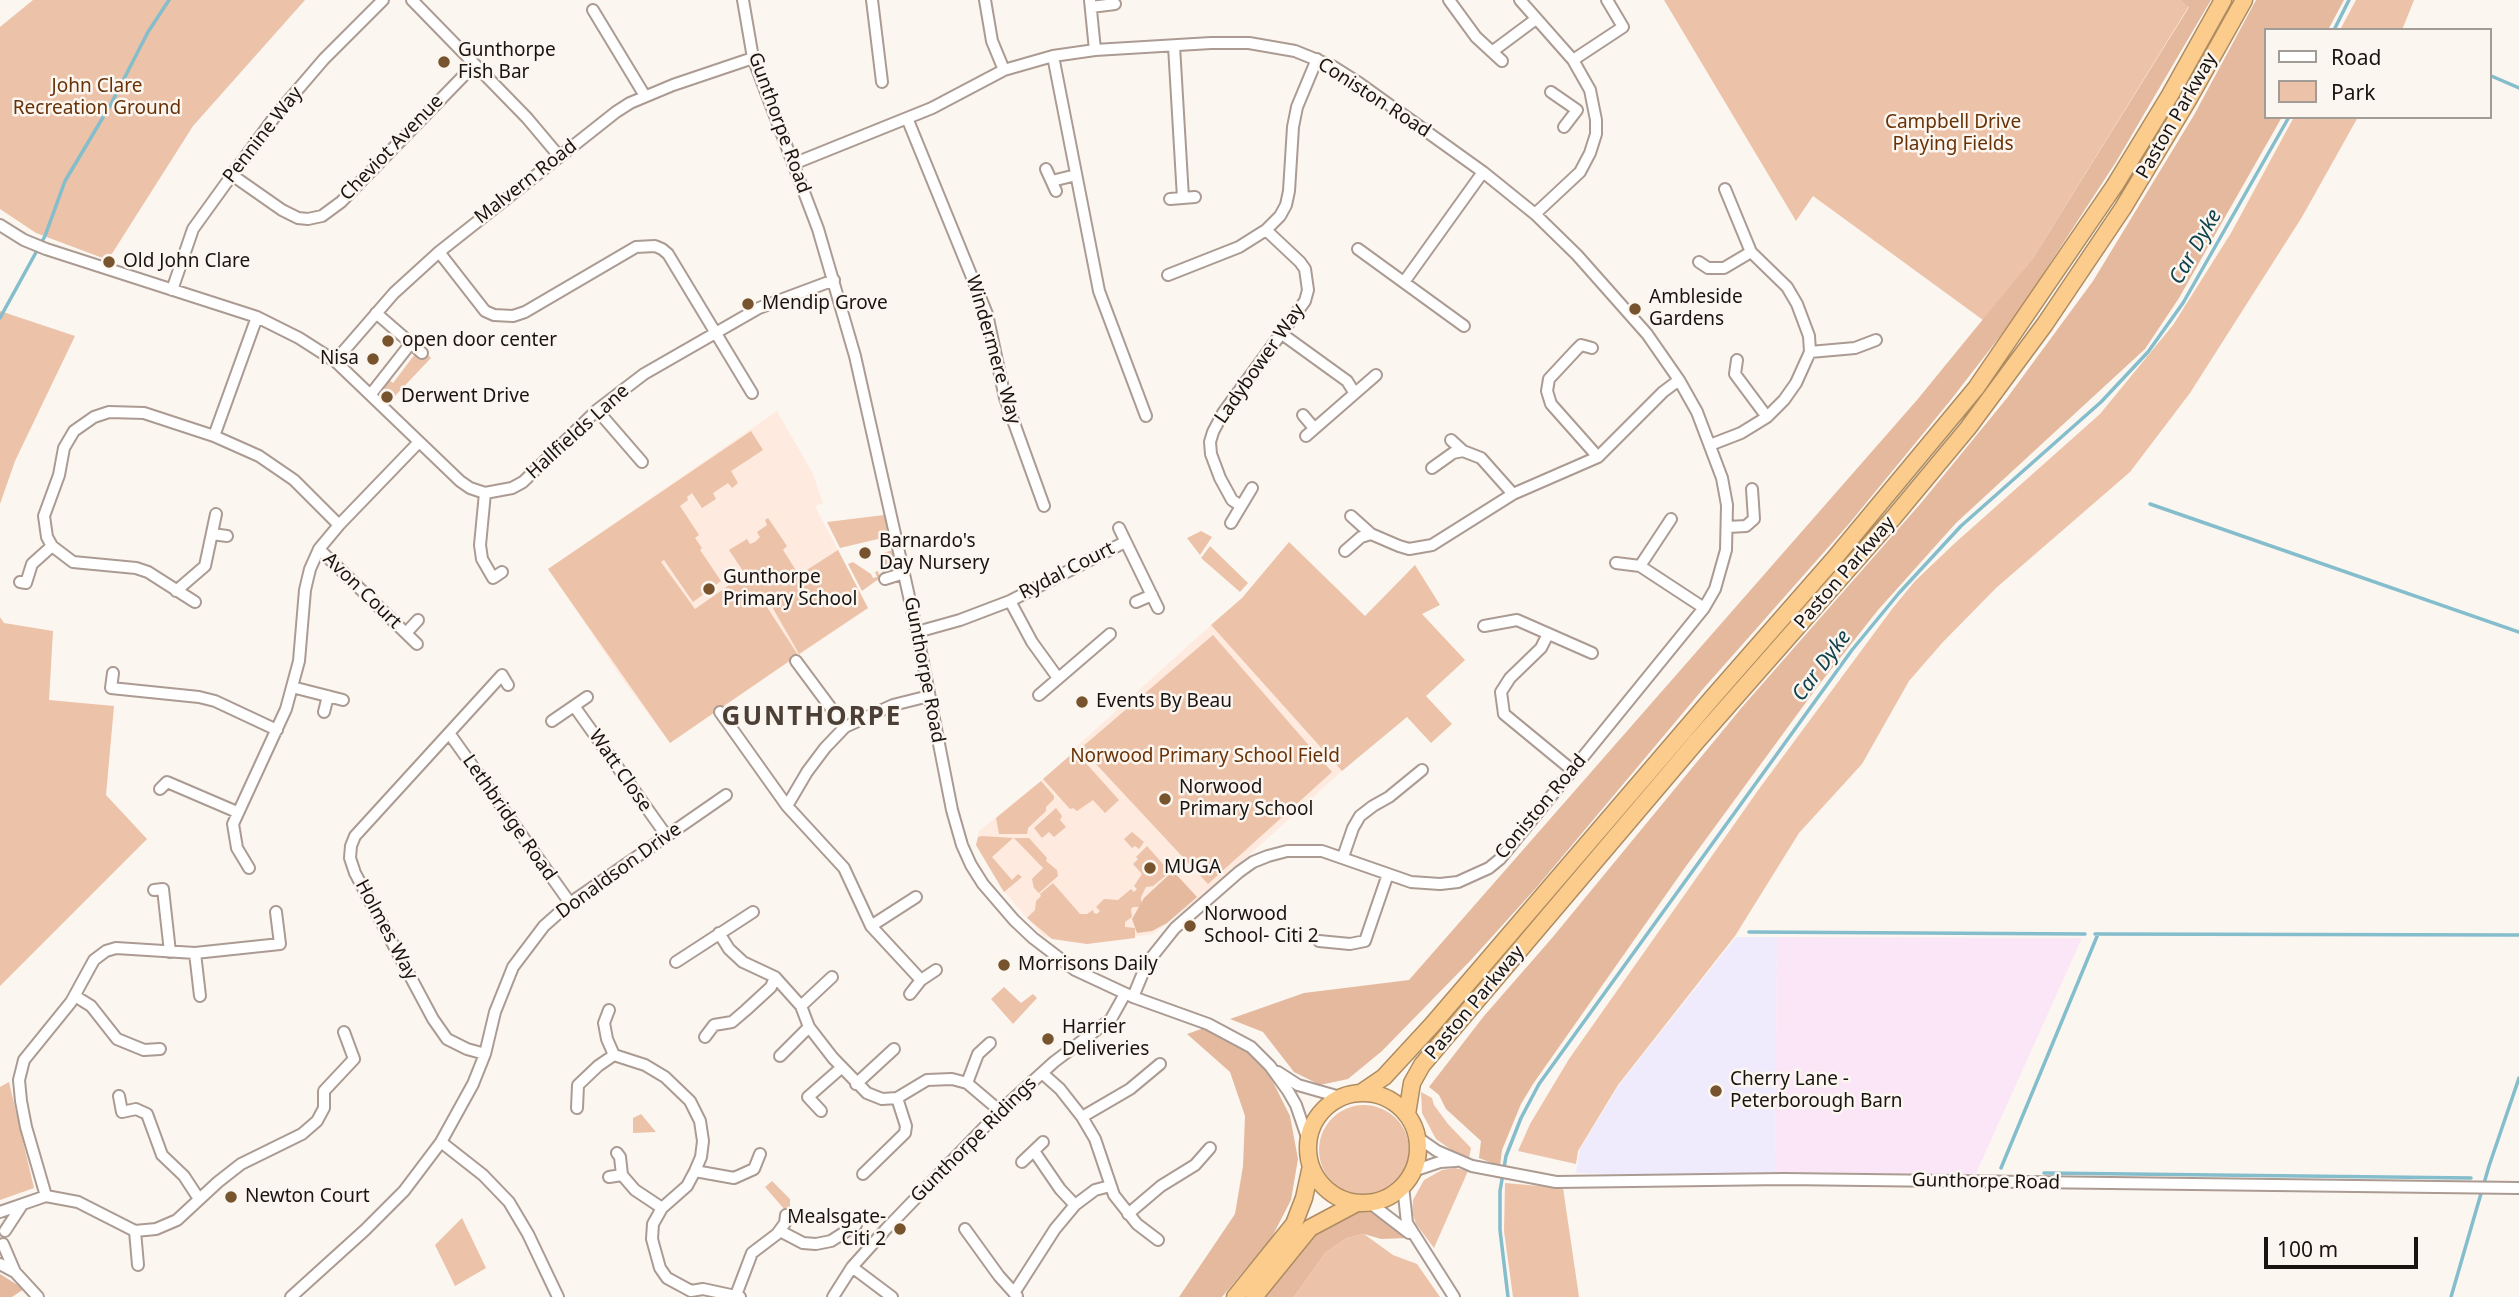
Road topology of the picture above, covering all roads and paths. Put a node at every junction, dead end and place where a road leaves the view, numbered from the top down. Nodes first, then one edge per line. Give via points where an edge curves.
1 (383, 0) edge
2 (412, 0) edge
3 (743, 0) edge
4 (872, 0) edge
5 (985, 0) edge
6 (1449, 0) edge
7 (1520, 0) edge
8 (1607, 0) edge
9 (2223, 0) edge
10 (2244, 0) edge
11 (1091, 4) edge
12 (1115, 4) dead end
13 (593, 10) dead end
14 (1536, 19) junction
15 (1174, 46) junction
16 (1095, 50) junction
17 (1493, 51) junction
18 (1053, 56) junction
19 (753, 58) junction
20 (1317, 59) junction
21 (1573, 60) junction
22 (1502, 61) dead end
23 (474, 65) junction
24 (1004, 71) junction
25 (882, 82) dead end
26 (1551, 92) dead end
27 (645, 96) junction
28 (1595, 105) junction
29 (1577, 110) junction
30 (908, 118) junction
31 (1563, 127) dead end
32 (559, 156) junction
33 (793, 164) junction
34 (1046, 169) dead end
35 (1483, 172) junction
36 (232, 175) junction
37 (1076, 175) junction
38 (1725, 188) dead end
39 (1170, 199) dead end
40 (1535, 214) junction
41 (0, 225) edge
42 (1266, 230) junction
43 (1358, 249) dead end
44 (439, 252) junction
45 (1751, 252) junction
46 (1699, 262) dead end
47 (1168, 275) dead end
48 (834, 281) junction
49 (1404, 282) junction
50 (172, 290) junction
51 (376, 313) junction
52 (257, 317) junction
53 (1464, 326) dead end
54 (716, 331) junction
55 (1282, 334) junction
56 (1876, 340) dead end
57 (411, 343) junction
58 (1592, 348) dead end
59 (1810, 352) junction
60 (422, 353) dead end
61 (1737, 360) dead end
62 (335, 361) junction
63 (1376, 375) dead end
64 (1679, 380) junction
65 (1354, 392) junction
66 (752, 393) dead end
67 (371, 394) junction
68 (597, 410) junction
69 (1303, 415) dead end
70 (1146, 416) dead end
71 (1767, 417) junction
72 (214, 436) junction
73 (1451, 440) dead end
74 (419, 442) junction
75 (1710, 445) junction
76 (1463, 451) junction
77 (1598, 457) junction
78 (642, 462) dead end
79 (1432, 468) dead end
80 (1252, 488) dead end
81 (1752, 489) dead end
82 (485, 493) junction
83 (1513, 494) junction
84 (1044, 506) dead end
85 (1241, 506) junction
86 (216, 514) dead end
87 (1351, 516) dead end
88 (1671, 519) dead end
89 (1231, 523) dead end
90 (339, 525) junction
91 (1728, 527) junction
92 (1119, 528) dead end
93 (212, 534) junction
94 (1371, 534) junction
95 (227, 536) dead end
96 (1125, 542) junction
97 (52, 546) junction
98 (319, 549) junction
99 (1345, 551) dead end
100 (1616, 563) dead end
101 (1640, 566) junction
102 (502, 572) dead end
103 (904, 573) junction
104 (885, 579) dead end
105 (20, 582) dead end
106 (176, 591) junction
107 (1152, 595) junction
108 (1010, 601) junction
109 (195, 602) dead end
110 (1136, 602) dead end
111 (1158, 608) dead end
112 (1704, 608) junction
113 (418, 620) dead end
114 (1484, 626) dead end
115 (918, 632) junction
116 (406, 633) junction
117 (1110, 634) dead end
118 (1548, 634) junction
119 (417, 644) dead end
120 (1591, 653) dead end
121 (796, 661) dead end
122 (113, 673) dead end
123 (1058, 678) junction
124 (508, 685) dead end
125 (292, 687) junction
126 (1039, 695) dead end
127 (328, 696) junction
128 (929, 696) junction
129 (587, 697) dead end
130 (343, 700) dead end
131 (575, 706) junction
132 (324, 712) dead end
133 (720, 712) dead end
134 (552, 722) dead end
135 (845, 726) junction
136 (276, 730) junction
137 (449, 733) junction
138 (1422, 770) dead end
139 (1572, 770) junction
140 (160, 789) dead end
141 (726, 795) dead end
142 (787, 806) junction
143 (237, 812) junction
144 (666, 835) junction
145 (1343, 857) junction
146 (249, 868) dead end
147 (1388, 874) junction
148 (154, 890) dead end
149 (916, 897) dead end
150 (570, 903) junction
151 (276, 912) dead end
152 (753, 912) dead end
153 (871, 926) junction
154 (719, 933) junction
155 (1319, 941) dead end
156 (170, 952) junction
157 (195, 953) junction
158 (676, 962) dead end
159 (936, 970) dead end
160 (775, 977) junction
161 (832, 977) dead end
162 (921, 980) junction
163 (910, 994) dead end
164 (75, 996) junction
165 (200, 996) dead end
166 (1129, 996) junction
167 (801, 1006) junction
168 (609, 1010) dead end
169 (808, 1027) junction
170 (344, 1032) dead end
171 (705, 1037) dead end
172 (990, 1043) dead end
173 (160, 1049) dead end
174 (894, 1049) dead end
175 (485, 1054) junction
176 (614, 1055) junction
177 (780, 1056) dead end
178 (1160, 1063) dead end
179 (1270, 1066) junction
180 (841, 1068) junction
181 (1042, 1073) junction
182 (967, 1083) junction
183 (856, 1084) junction
184 (1362, 1092) junction
185 (119, 1096) dead end
186 (897, 1097) junction
187 (1340, 1097) junction
188 (577, 1108) dead end
189 (821, 1111) dead end
190 (1000, 1111) junction
191 (1407, 1114) junction
192 (1082, 1117) junction
193 (1417, 1137) junction
194 (1308, 1140) junction
195 (441, 1142) junction
196 (1043, 1142) dead end
197 (1210, 1148) dead end
198 (1034, 1151) junction
199 (617, 1153) dead end
200 (760, 1154) dead end
201 (1456, 1161) junction
202 (1022, 1162) dead end
203 (1311, 1166) junction
204 (695, 1171) junction
205 (1413, 1171) junction
206 (863, 1174) dead end
207 (622, 1175) junction
208 (609, 1177) dead end
209 (1110, 1186) junction
210 (1403, 1186) junction
211 (2519, 1188) edge
212 (46, 1196) junction
213 (199, 1199) junction
214 (1363, 1203) junction
215 (22, 1205) junction
216 (1075, 1205) junction
217 (662, 1208) junction
218 (0, 1212) edge
219 (1128, 1214) junction
220 (786, 1215) dead end
221 (2, 1226) edge
222 (856, 1226) dead end
223 (965, 1229) dead end
224 (135, 1231) junction
225 (780, 1231) junction
226 (1158, 1240) dead end
227 (1416, 1240) junction
228 (1, 1247) edge
229 (0, 1264) edge
230 (138, 1265) dead end
231 (852, 1267) junction
232 (15, 1272) junction
233 (691, 1294) edge
234 (1016, 1295) edge
235 (292, 1296) edge
236 (738, 1296) edge
237 (38, 1297) edge
238 (558, 1297) edge
239 (833, 1297) edge
240 (892, 1297) edge
241 (1236, 1297) edge
242 (1254, 1297) edge
243 (1454, 1297) edge

1 - 36 street, Pennine Way via 324,59
2 - 23 street
3 - 19 street, Gunthorpe Road
4 - 25 street
5 - 24 street via 992,41
6 - 17 street via 1476,37
7 - 14 street
8 - 21 street via 1623,27
9 - 184 highway, Paston Parkway via 2115,185 1976,388 1432,1025 1384,1077
10 - 191 highway, Paston Parkway via 2123,208 1968,428 1422,1065 1412,1083
11 - 12 street
11 - 16 street
13 - 27 street
14 - 17 street
14 - 21 street
15 - 16 street, Coniston Road
15 - 20 street, Coniston Road via 1249,43
15 - 39 street via 1189,197
16 - 18 street, Coniston Road
17 - 22 street
18 - 24 street, Coniston Road
18 - 37 street
19 - 27 street, Malvern Road
19 - 33 street, Gunthorpe Road
20 - 35 street, Coniston Road via 1359,83
20 - 42 street via 1297,107 1286,205
21 - 28 street
23 - 32 street
23 - 36 street, Cheviot Avenue via 322,216 298,218
24 - 30 street, Coniston Road
26 - 29 street
27 - 32 street, Malvern Road
28 - 29 street
28 - 40 street via 1596,134 1580,172
29 - 31 street
30 - 33 street, Coniston Road
30 - 84 street, Windermere Way via 982,302 1005,398
32 - 44 street, Malvern Road
33 - 48 street, Gunthorpe Road
34 - 37 street via 1054,186
35 - 40 street, Coniston Road
35 - 49 street
36 - 50 street, Pennine Way via 193,229
37 - 70 street via 1099,290
38 - 45 street
40 - 64 street, Coniston Road via 1647,334
41 - 50 street via 46,249
42 - 47 street via 1239,247
42 - 55 street, Ladybower Way via 1300,262 1308,279 1305,301
43 - 49 street
44 - 51 street, Malvern Road
44 - 54 street via 485,311 513,316 636,247 655,246 668,254
45 - 46 street via 1724,268 1708,268
45 - 59 street via 1787,287 1809,336
48 - 54 street, Hallfields Lane via 760,308
48 - 103 street, Gunthorpe Road
49 - 53 street
50 - 52 street
51 - 57 street
51 - 62 street, Malvern Road
52 - 62 street
52 - 72 street
54 - 66 street
54 - 68 street, Hallfields Lane via 644,374
55 - 65 street via 1347,381
55 - 85 street, Ladybower Way via 1223,413 1210,442 1226,491
56 - 59 street via 1855,348
57 - 60 street
57 - 67 street
58 - 77 street via 1581,345 1549,379 1547,391 1550,404
59 - 71 street via 1796,383
61 - 71 street via 1735,374
62 - 67 street
63 - 65 street
64 - 75 street, Coniston Road
64 - 77 street
65 - 69 street via 1310,432
67 - 74 street
68 - 78 street
68 - 82 street, Hallfields Lane via 523,482
71 - 75 street
72 - 90 street via 259,456 294,480
72 - 97 street via 144,413 108,412 94,417 75,431 64,448 60,475 44,516
73 - 76 street
74 - 82 street via 460,481
74 - 90 street
75 - 91 street, Coniston Road via 1723,478
76 - 79 street
76 - 83 street via 1481,458
77 - 83 street
80 - 85 street
81 - 91 street via 1754,519 1746,526
82 - 102 street via 482,559 493,578
83 - 94 street via 1432,545 1409,549
85 - 89 street
86 - 93 street
87 - 94 street
88 - 101 street
90 - 98 street
91 - 112 street, Coniston Road via 1722,570
92 - 96 street, Rydal Court
93 - 95 street
93 - 106 street via 205,566
94 - 99 street
96 - 107 street, Rydal Court
96 - 108 street, Rydal Court
97 - 105 street via 32,564 26,583
97 - 106 street via 74,562 148,572
98 - 116 street, Avon Court
98 - 125 street via 305,590 302,643
100 - 101 street
101 - 112 street
103 - 104 street
103 - 115 street, Gunthorpe Road
106 - 109 street
107 - 110 street
107 - 111 street, Rydal Court
108 - 115 street, Rydal Court
108 - 123 street, Rydal Court
112 - 139 street, Coniston Road
113 - 116 street, Avon Court
114 - 118 street via 1517,620
115 - 128 street, Gunthorpe Road
116 - 119 street, Avon Court
117 - 123 street
118 - 120 street
118 - 139 street via 1501,692 1504,714
121 - 135 street
122 - 136 street via 111,688 215,701
123 - 126 street
124 - 137 street, Holmes Way via 502,675
125 - 127 street
125 - 136 street
127 - 130 street
127 - 132 street
128 - 135 street via 893,705
128 - 166 street, Gunthorpe Road via 952,810 961,841 983,884 1014,920 1058,958
129 - 131 street
131 - 134 street
131 - 144 street, Watt Close
133 - 142 street
135 - 142 street via 807,772
136 - 143 street
137 - 150 street, Lethbridge Road
137 - 175 street, Holmes Way via 355,836 350,858 433,1019 447,1039
138 - 145 street via 1360,816
139 - 147 street, Coniston Road via 1489,868 1440,884 1411,882
140 - 143 street via 167,782
141 - 144 street, Donaldson Drive
142 - 153 street via 849,876
143 - 146 street via 234,837
144 - 150 street, Donaldson Drive
145 - 147 street, Coniston Road
145 - 166 street, Coniston Road via 1306,849 1253,862 1161,944
147 - 155 street via 1366,942
148 - 156 street via 163,889
149 - 153 street
150 - 175 street, Donaldson Drive via 544,926 513,967
151 - 157 street via 280,944
152 - 154 street
153 - 162 street
154 - 158 street
154 - 160 street via 743,962
156 - 157 street
156 - 164 street via 106,951 94,960
157 - 165 street
159 - 162 street
160 - 167 street
160 - 171 street via 746,1010 732,1021 714,1026
161 - 167 street
162 - 163 street
164 - 173 street via 94,1002 117,1039 144,1051
164 - 212 street via 24,1060 19,1080 20,1101 45,1175
166 - 179 street, Gunthorpe Road via 1230,1034
166 - 181 street, Gunthorpe Ridings via 1111,1019
167 - 169 street
168 - 176 street via 604,1023
169 - 177 street
169 - 180 street
170 - 213 street via 354,1059 323,1094 324,1108 317,1121 302,1134 241,1164
172 - 182 street via 978,1054
174 - 183 street
175 - 195 street, Donaldson Drive
176 - 188 street via 578,1086
176 - 204 street via 665,1077 690,1101 703,1141
178 - 192 street via 1130,1089
179 - 187 street, Gunthorpe Road via 1298,1085
179 - 194 street, Gunthorpe Road via 1296,1105
180 - 183 street
180 - 189 street via 808,1097
181 - 190 street, Gunthorpe Ridings
181 - 192 street
182 - 186 street via 927,1080
182 - 190 street
183 - 186 street via 881,1099
184 - 187 highway
184 - 191 highway via 1391,1100
185 - 213 street via 122,1112 136,1109 147,1114 162,1155
186 - 206 street via 905,1133
187 - 194 highway via 1319,1115
190 - 231 street, Gunthorpe Ridings
191 - 193 highway
192 - 209 street via 1095,1139
193 - 201 street, Gunthorpe Road
193 - 205 highway
194 - 203 highway
195 - 235 street, Donaldson Drive via 404,1191
195 - 238 street via 509,1202
196 - 198 street
197 - 219 street via 1195,1165
198 - 202 street
198 - 216 street
199 - 207 street
200 - 204 street via 754,1169 734,1178
201 - 205 street, Gunthorpe Road
201 - 211 street, Gunthorpe Road via 1556,1182 1797,1179
203 - 214 highway via 1332,1194
203 - 241 highway via 1294,1224
204 - 217 street via 687,1186
205 - 210 highway
207 - 208 street
207 - 217 street
209 - 216 street via 1095,1190
209 - 219 street
210 - 214 highway via 1388,1197
210 - 227 street via 1407,1223
212 - 215 street
212 - 224 street via 78,1202
213 - 224 street via 177,1220
214 - 227 street
214 - 242 highway via 1310,1228
215 - 218 street
215 - 221 street
216 - 234 street via 1055,1229
217 - 233 street via 653,1224 654,1254 667,1278
219 - 226 street
220 - 225 street
221 - 228 street
222 - 225 street via 816,1244
223 - 234 street
224 - 230 street
225 - 236 street via 752,1253
227 - 243 street
228 - 232 street
229 - 232 street
231 - 239 street, Gunthorpe Ridings
231 - 240 street
232 - 237 street
233 - 236 street via 703,1289

